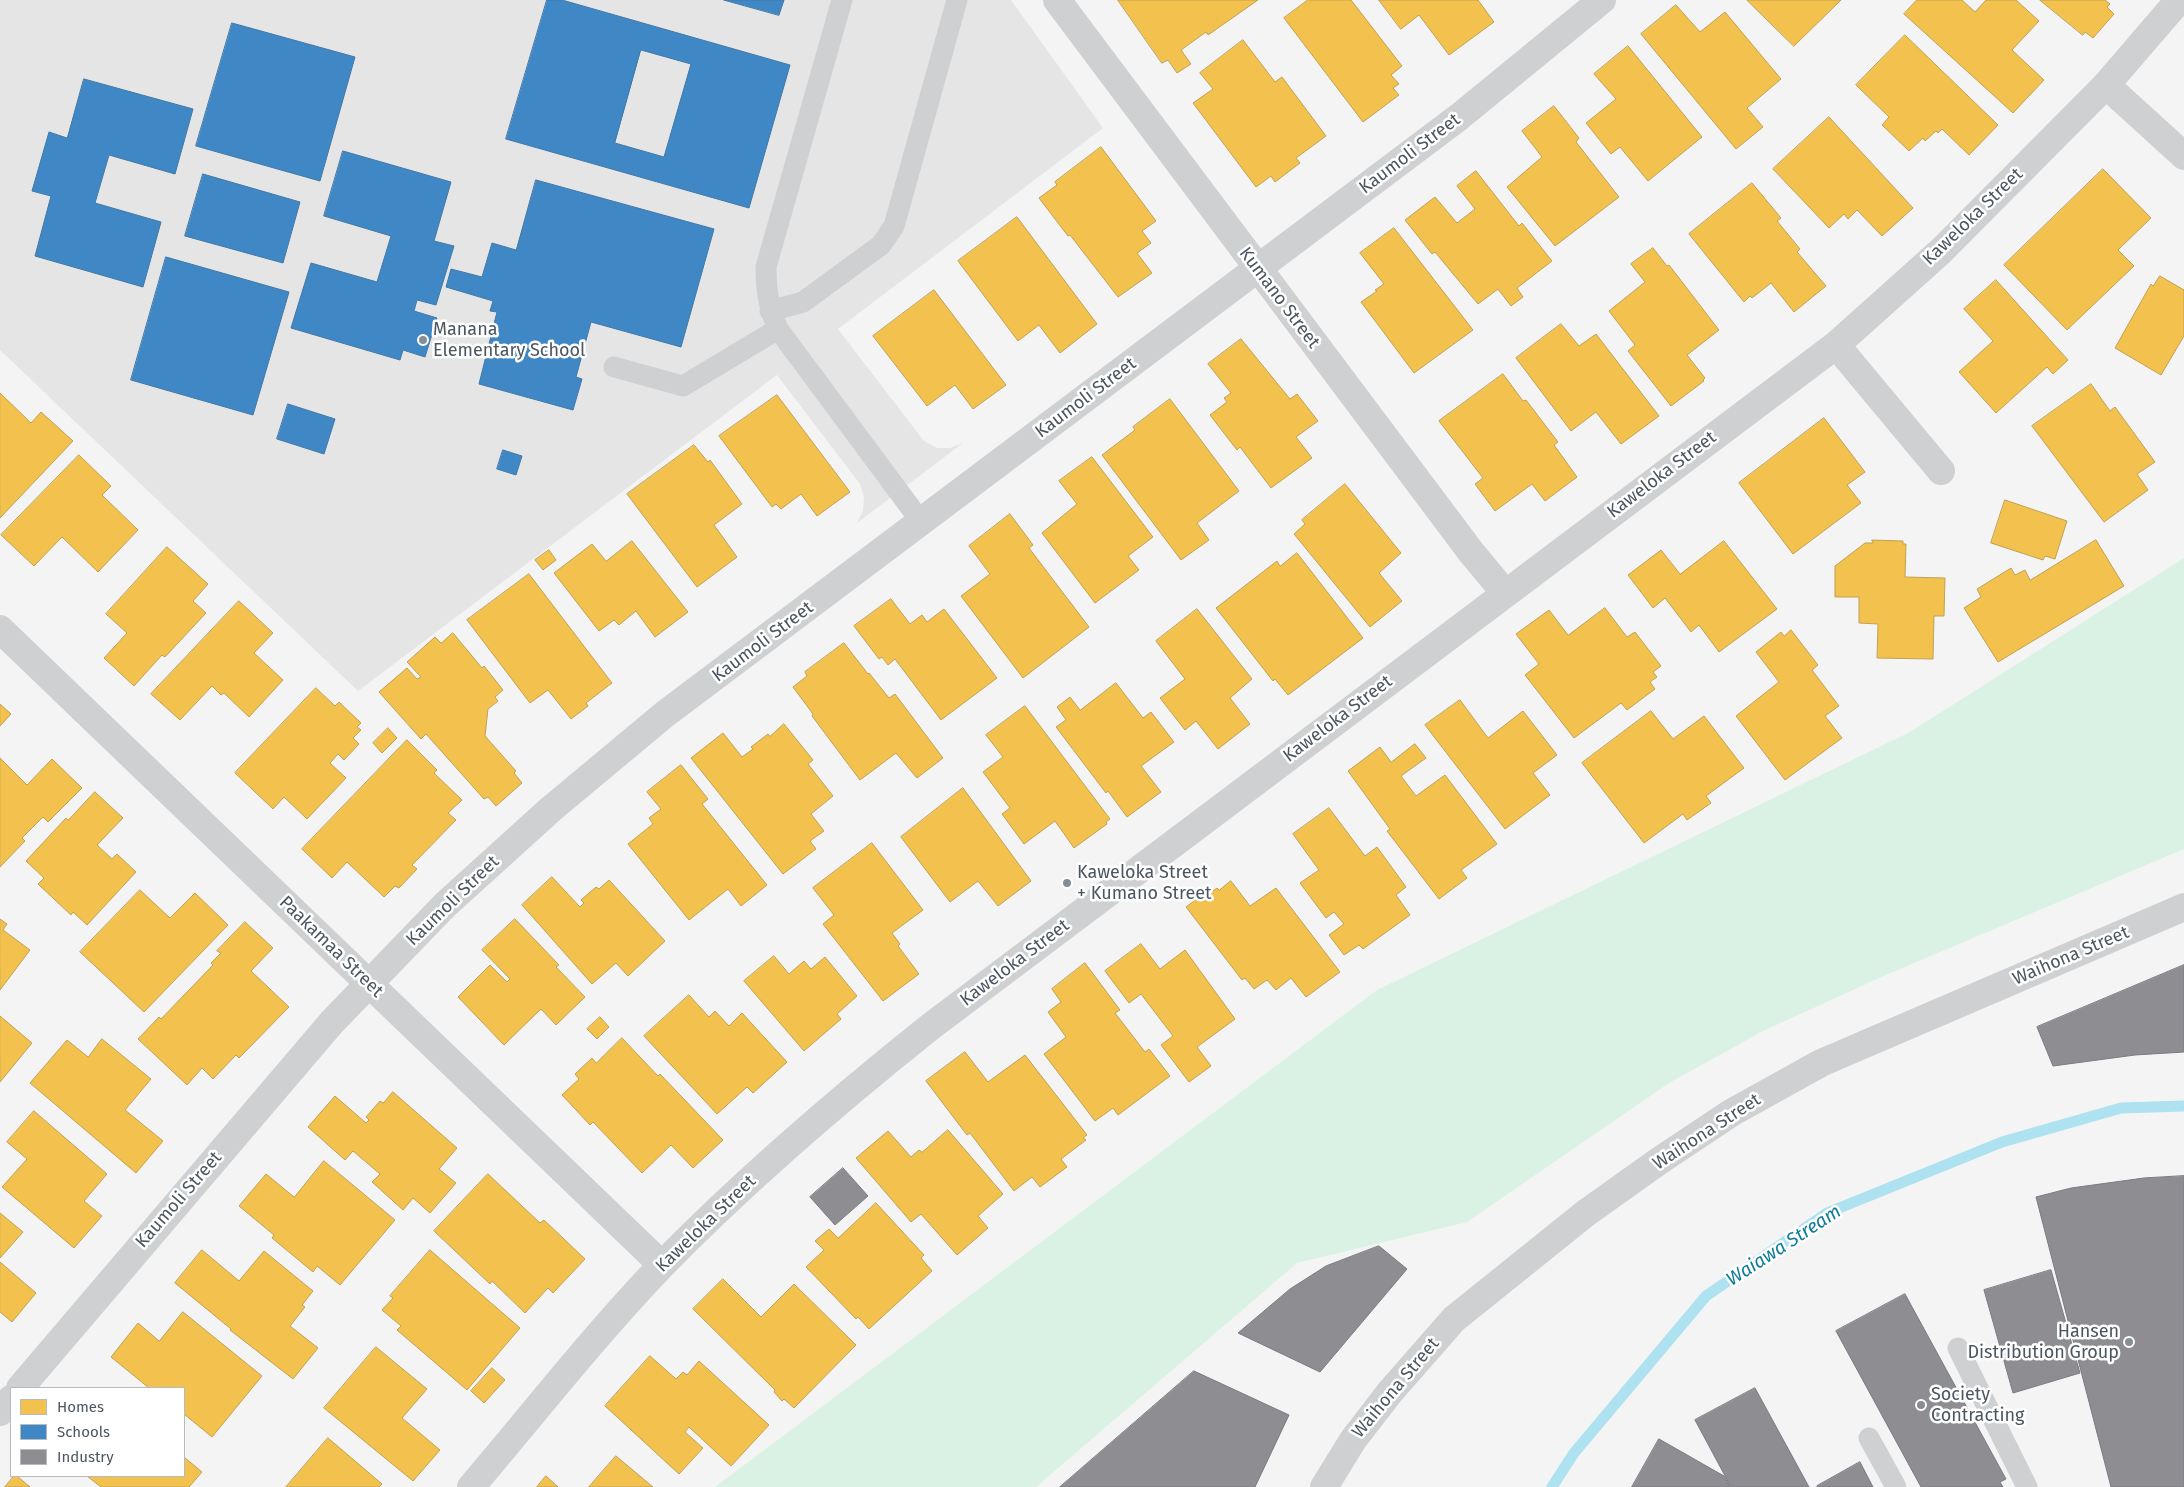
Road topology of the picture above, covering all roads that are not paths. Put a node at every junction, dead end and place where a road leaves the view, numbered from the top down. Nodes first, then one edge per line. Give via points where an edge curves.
1 (842, 0) edge
2 (957, 0) edge
3 (1057, 0) edge
4 (2179, 0) edge
5 (1584, 6) edge
6 (2106, 85) junction
7 (2184, 156) edge
8 (1257, 268) junction
9 (774, 320) junction
10 (1836, 345) junction
11 (614, 367) dead end
12 (1941, 471) dead end
13 (922, 523) junction
14 (1505, 594) junction
15 (0, 629) edge
16 (2184, 908) edge
17 (370, 984) junction
18 (662, 1265) junction
19 (1958, 1348) dead end
20 (21, 1387) edge
21 (10, 1400) edge
22 (0, 1412) edge
23 (1869, 1438) dead end
24 (471, 1487) edge
25 (1324, 1487) edge
26 (1896, 1487) edge
27 (2027, 1487) edge

1 - 9 lane via 766,267 766,292
2 - 9 lane via 894,226 881,245
3 - 8 street, Kumano Street
4 - 6 street, Kaweloka Street
5 - 8 street, Kaumoli Street via 1460,118
6 - 7 street
6 - 10 street, Kaweloka Street via 1941,251
8 - 13 street, Kaumoli Street
8 - 14 street, Kumano Street
9 - 11 lane via 683,386
9 - 13 lane
10 - 12 street
10 - 14 street, Kaweloka Street
13 - 17 street, Kaumoli Street via 665,714 551,809 446,905
14 - 18 street, Kaweloka Street via 930,1027 840,1100
15 - 17 street, Paakamaa Street
16 - 25 street, Waihona Street via 1822,1063 1730,1113 1675,1150 1586,1213 1454,1319 1390,1392 1353,1440
17 - 18 street, Paakamaa Street
17 - 20 street, Kaumoli Street via 319,1037
18 - 24 street, Kaweloka Street
19 - 27 lane
21 - 22 street
23 - 26 lane

